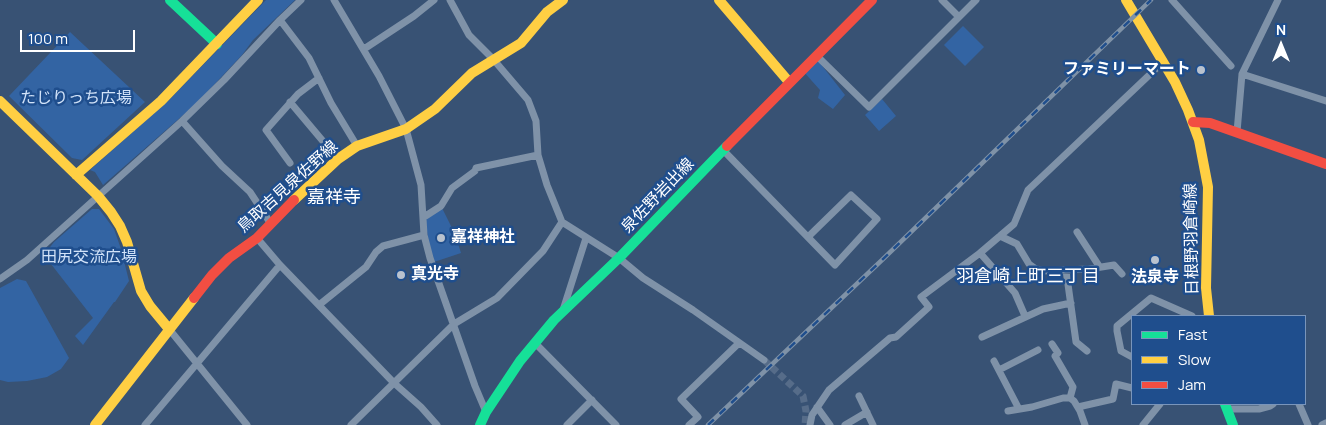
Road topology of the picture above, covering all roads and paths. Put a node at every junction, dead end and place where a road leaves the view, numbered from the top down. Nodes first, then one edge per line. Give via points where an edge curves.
1 (170, 0) edge
2 (258, 0) edge
3 (302, 0) edge
4 (334, 0) edge
5 (434, 0) edge
6 (450, 0) edge
7 (563, 0) edge
8 (719, 0) edge
9 (872, 0) edge
10 (942, 0) edge
11 (976, 0) edge
12 (1126, 0) edge
13 (1172, 0) edge
14 (1278, 0) edge
15 (959, 17) junction
16 (280, 20) junction
17 (217, 44) junction
18 (364, 49) junction
19 (816, 55) junction
20 (493, 60) junction
21 (1163, 62) junction
22 (1231, 66) dead end
23 (1242, 74) junction
24 (318, 78) junction
25 (789, 82) junction
26 (0, 101) edge
27 (1326, 101) edge
28 (290, 102) junction
29 (182, 121) junction
30 (1193, 122) junction
31 (406, 129) junction
32 (1237, 132) junction
33 (357, 146) junction
34 (723, 150) junction
35 (538, 155) junction
36 (338, 158) junction
37 (290, 163) dead end
38 (1326, 164) edge
39 (76, 175) junction
40 (98, 196) junction
41 (424, 217) junction
42 (562, 222) junction
43 (271, 224) junction
44 (1077, 232) dead end
45 (424, 235) junction
46 (1000, 236) junction
47 (808, 237) junction
48 (257, 238) junction
49 (586, 238) junction
50 (980, 253) junction
51 (619, 258) junction
52 (280, 265) junction
53 (1099, 266) junction
54 (1066, 270) junction
55 (1122, 274) dead end
56 (0, 279) edge
57 (1070, 303) junction
58 (319, 305) junction
59 (562, 313) junction
60 (1190, 315) edge
61 (1208, 315) edge
62 (1025, 316) junction
63 (454, 324) junction
64 (169, 329) junction
65 (982, 337) dead end
66 (535, 343) junction
67 (739, 343) junction
68 (1052, 344) dead end
69 (1038, 350) dead end
70 (1087, 350) dead end
71 (1131, 356) edge
72 (764, 360) tunnel mouth
73 (994, 360) dead end
74 (198, 363) junction
75 (999, 370) junction
76 (394, 383) junction
77 (1131, 388) edge
78 (859, 396) dead end
79 (1070, 398) junction
80 (592, 400) junction
81 (1159, 405) edge
82 (1272, 405) edge
83 (1299, 405) edge
84 (817, 406) junction
85 (1226, 406) edge
86 (1078, 407) junction
87 (1019, 409) junction
88 (1008, 411) dead end
89 (867, 412) junction
90 (481, 422) edge
91 (1326, 424) edge
92 (95, 425) edge
93 (145, 425) edge
94 (248, 425) edge
95 (351, 425) edge
96 (438, 425) edge
97 (567, 425) edge
98 (616, 425) edge
99 (689, 425) edge
100 (810, 425) edge
101 (830, 425) edge
102 (845, 425) edge
103 (874, 425) edge
104 (1085, 425) edge
105 (1143, 425) edge
106 (1233, 425) edge
107 (1308, 425) edge
108 (1322, 425) edge

1 - 17 main road
2 - 17 main road
3 - 16 street
4 - 18 street
5 - 18 street
6 - 20 street via 468,35
7 - 20 main road, 鳥取吉見泉佐野線 via 547,12 521,44
8 - 25 main road
9 - 19 main road, 泉佐野岩出線
10 - 15 street
11 - 15 street
12 - 21 main road, 日根野羽倉崎線
13 - 22 street
14 - 23 street
15 - 19 street via 869,107
16 - 24 street via 309,58
16 - 29 street
17 - 39 main road via 161,101
18 - 31 street
19 - 25 main road, 泉佐野岩出線
20 - 31 main road, 鳥取吉見泉佐野線 via 472,73 435,109
20 - 35 street via 528,100 536,121
21 - 30 main road, 日根野羽倉崎線
21 - 46 street via 1028,190 1014,224
23 - 27 street
23 - 32 street
24 - 28 street
24 - 33 street
25 - 34 main road, 泉佐野岩出線
26 - 39 main road
28 - 36 street
28 - 37 street via 266,130
29 - 40 street
29 - 43 street via 250,192
30 - 32 main road via 1210,123
30 - 61 main road, 日根野羽倉崎線 via 1200,140 1208,187
31 - 33 main road, 鳥取吉見泉佐野線
31 - 41 street via 421,185
32 - 38 main road
33 - 36 main road, 鳥取吉見泉佐野線
34 - 47 street
34 - 51 main road, 泉佐野岩出線
35 - 41 street via 476,168 452,188 441,206
35 - 42 street
36 - 43 main road, 鳥取吉見泉佐野線
39 - 40 main road
40 - 56 street via 27,260
40 - 64 main road via 120,226 141,291
41 - 45 street
42 - 49 street
42 - 63 street via 543,250 497,298
43 - 48 main road, 鳥取吉見泉佐野線
44 - 53 street
45 - 58 street via 383,246 366,268
45 - 63 street
46 - 50 street
46 - 54 street via 1017,244 1029,264 1036,269 1044,272
47 - 47 street via 851,195 877,219 835,265
48 - 52 street
48 - 64 main road, 鳥取吉見泉佐野線 via 212,275
49 - 51 street
49 - 59 street
50 - 62 street via 1015,293
50 - 84 street via 921,297 929,306 896,337 890,338 829,390
51 - 59 main road, 泉佐野岩出線
51 - 67 street
52 - 58 street
52 - 74 street
53 - 54 street
53 - 55 street via 1114,265
54 - 57 street
57 - 62 street
57 - 70 street via 1076,342
58 - 76 street
59 - 66 main road, 泉佐野岩出線
60 - 71 street via 1151,298 1117,326 1121,351
62 - 65 street
63 - 76 street
63 - 90 street via 475,386
64 - 74 street
64 - 92 main road, 鳥取吉見泉佐野線
66 - 80 street
66 - 90 main road, 泉佐野岩出線 via 520,360
67 - 72 street
67 - 99 street via 681,399 698,417
68 - 79 street via 1058,353 1055,356 1073,387
69 - 75 street
73 - 75 street
74 - 93 street
74 - 94 street
75 - 87 street
76 - 95 street
76 - 96 street
77 - 86 street via 1116,384 1113,399
78 - 89 street
79 - 86 street
79 - 87 street
80 - 97 street
80 - 98 street
81 - 105 street
82 - 85 street via 1259,408
83 - 107 street
84 - 100 street
84 - 101 street
85 - 106 main road
86 - 104 street
87 - 88 street
89 - 102 street
89 - 103 street
91 - 108 street

